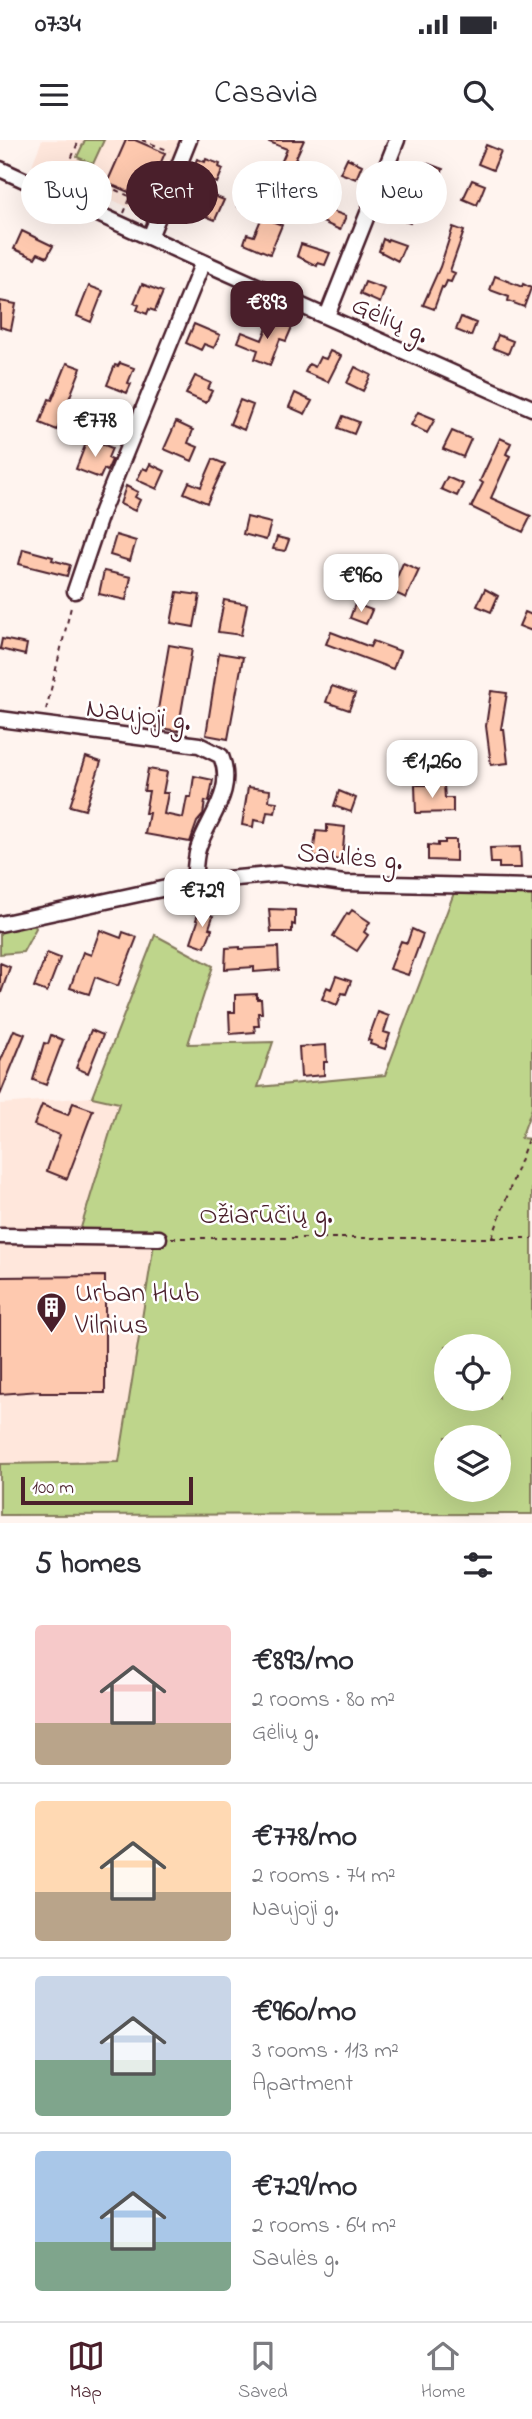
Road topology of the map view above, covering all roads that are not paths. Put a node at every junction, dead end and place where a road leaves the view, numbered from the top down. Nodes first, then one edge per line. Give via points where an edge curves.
1 (189, 140) edge
2 (397, 140) edge
3 (0, 169) edge
4 (150, 237) junction
5 (203, 262) junction
6 (327, 316) junction
7 (532, 408) edge
8 (75, 591) road end
9 (0, 719) edge
10 (194, 882) junction
11 (532, 887) edge
12 (0, 924) edge
13 (0, 1236) edge
14 (159, 1238) road end

1 - 4 street
2 - 6 street
3 - 4 street, Gėlių g.
4 - 5 street, Gėlių g.
5 - 6 street, Gėlių g.
5 - 8 street via 102,511
6 - 7 street, Gėlių g.
9 - 10 street, Naujoji g. via 199,745 221,756 225,766 222,803 197,851
10 - 11 street, Saulės g. via 280,874 344,883
10 - 12 street, Saulės g.
13 - 14 street, Ožiarūčių g.

